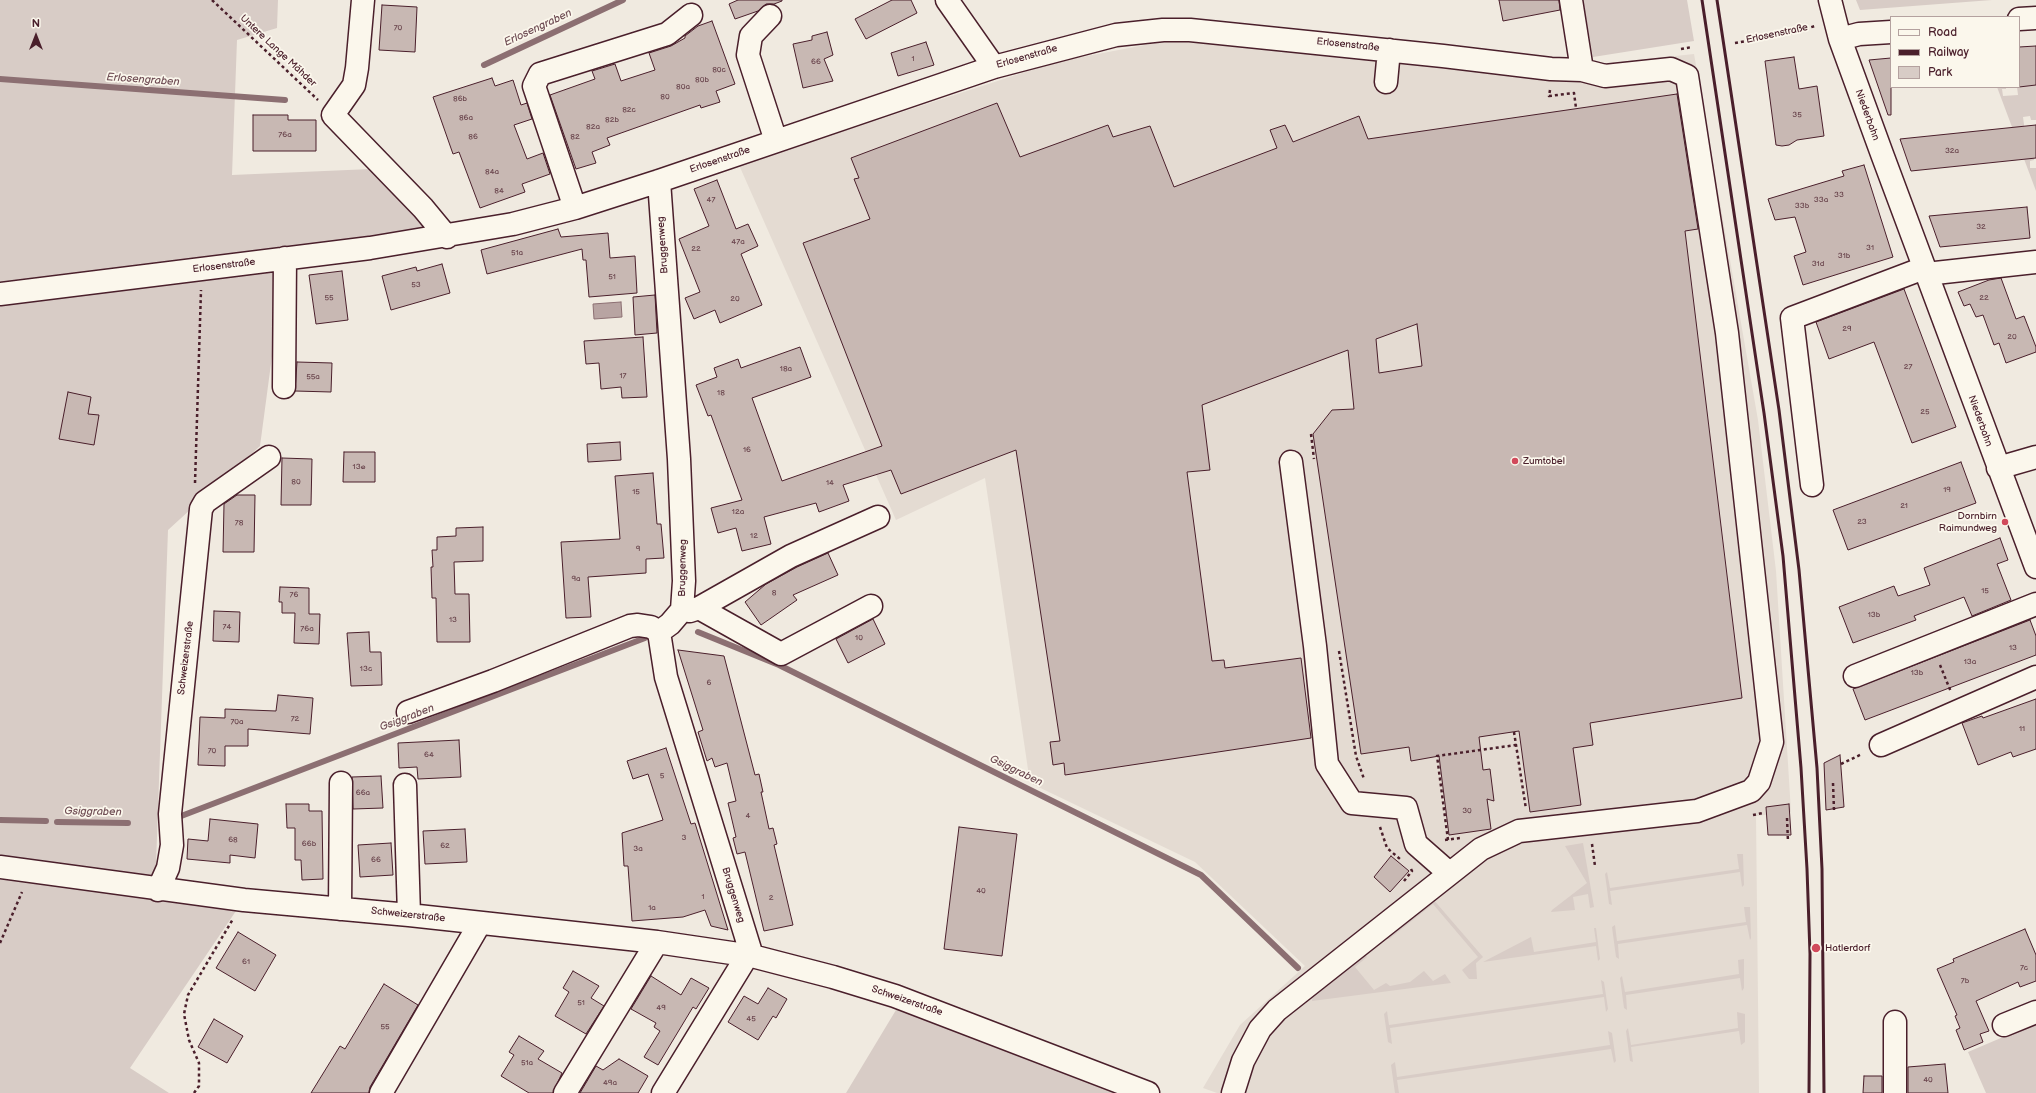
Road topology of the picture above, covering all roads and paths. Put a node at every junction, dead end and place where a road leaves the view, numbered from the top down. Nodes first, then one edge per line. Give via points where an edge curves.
1 (212, 0) edge
2 (363, 0) edge
3 (947, 0) edge
4 (1571, 0) edge
5 (1830, 0) edge
6 (692, 15) dead end
7 (770, 16) dead end
8 (2036, 18) edge
9 (2020, 19) edge
10 (1819, 25) dead end
11 (1890, 32) edge
12 (1840, 39) junction
13 (1735, 43) dead end
14 (1389, 50) junction
15 (994, 67) junction
16 (1582, 70) junction
17 (1386, 82) dead end
18 (1550, 85) dead end
19 (1576, 108) dead end
20 (333, 115) junction
21 (776, 141) junction
22 (659, 181) junction
23 (575, 208) junction
24 (447, 237) junction
25 (285, 258) junction
26 (2036, 262) edge
27 (202, 269) junction
28 (1925, 271) junction
29 (0, 294) edge
30 (284, 387) dead end
31 (1311, 434) dead end
32 (268, 457) dead end
33 (2036, 457) edge
34 (1291, 462) dead end
35 (1315, 465) dead end
36 (1998, 468) junction
37 (1812, 485) dead end
38 (205, 502) junction
39 (878, 517) dead end
40 (2036, 567) edge
41 (2036, 604) edge
42 (871, 606) dead end
43 (690, 609) junction
44 (659, 632) junction
45 (1338, 643) dead end
46 (1932, 645) junction
47 (1855, 676) dead end
48 (2036, 677) edge
49 (1959, 711) junction
50 (408, 712) dead end
51 (1514, 732) dead end
52 (1516, 745) junction
53 (1881, 745) dead end
54 (341, 783) dead end
55 (1833, 783) dead end
56 (405, 785) dead end
57 (1372, 805) junction
58 (1834, 810) dead end
59 (1526, 813) dead end
60 (1787, 818) dead end
61 (1448, 840) dead end
62 (1592, 841) dead end
63 (1788, 842) dead end
64 (1401, 861) dead end
65 (1407, 866) dead end
66 (1595, 866) dead end
67 (0, 867) edge
68 (30, 872) junction
69 (1449, 873) junction
70 (158, 890) junction
71 (244, 900) junction
72 (1407, 906) junction
73 (340, 909) junction
74 (410, 915) junction
75 (480, 923) junction
76 (657, 942) junction
77 (0, 943) edge
78 (750, 956) junction
79 (2036, 1012) edge
80 (1895, 1022) dead end
81 (2004, 1025) dead end
82 (194, 1093) edge
83 (381, 1093) edge
84 (565, 1093) edge
85 (663, 1093) edge
86 (1148, 1093) edge
87 (1233, 1093) edge
88 (1895, 1093) edge

1 - 20 path, Untere Lange Mähder
2 - 20 street via 354,85
3 - 15 street
4 - 16 street
5 - 12 street, Niederbahn
6 - 23 street via 667,34 540,74 534,86
7 - 21 street via 751,36 748,55
8 - 9 street
10 - 13 path, Erlosenstraße
11 - 12 street via 1859,34
12 - 28 street, Niederbahn
14 - 15 street, Erlosenstraße via 1235,34 1163,30 1116,35
14 - 16 street, Erlosenstraße via 1551,69
14 - 17 street
15 - 21 street, Erlosenstraße
16 - 69 street, Erlosenstraße via 1605,76 1671,69 1687,76 1689,83 1727,333 1772,742 1759,782 1750,791 1697,811 1520,831 1481,849
18 - 19 path via 1549,96 1574,93
20 - 24 street via 424,208
21 - 22 street, Erlosenstraße
22 - 23 street, Erlosenstraße
22 - 43 street, Bruggenweg via 679,459 684,581
23 - 24 street, Erlosenstraße via 514,224
24 - 25 street, Erlosenstraße
25 - 27 street, Erlosenstraße
25 - 30 street
26 - 28 street
27 - 29 street, Erlosenstraße
27 - 38 path via 195,498
28 - 36 street, Niederbahn
28 - 37 street via 1792,318
31 - 35 path
32 - 38 street
33 - 36 street
34 - 57 street via 1316,646 1327,764 1352,803
36 - 40 street, Niederbahn
38 - 70 street, Schweizerstraße via 201,509 179,715 170,814 172,845 168,868
39 - 43 street via 791,556
41 - 46 street
42 - 43 street via 781,654
43 - 44 street, Bruggenweg
44 - 50 street via 651,627 630,626 494,681
44 - 78 street, Bruggenweg via 666,677
45 - 57 path via 1356,756
46 - 47 street
46 - 49 path
48 - 49 street
49 - 53 street
51 - 52 path
52 - 59 path
52 - 61 path via 1437,756
54 - 73 street
55 - 58 path
56 - 74 street
57 - 64 path via 1387,848
57 - 69 street via 1406,808 1416,844
60 - 63 path
62 - 66 path
65 - 72 path via 1412,871 1395,892
67 - 68 street, Schweizerstraße
68 - 70 street, Schweizerstraße
68 - 77 path
69 - 72 street
70 - 71 street, Schweizerstraße
71 - 73 street, Schweizerstraße
71 - 82 path via 188,995 184,1014 189,1040 199,1063 199,1086
72 - 87 street via 1277,1010 1257,1035 1243,1061
73 - 74 street, Schweizerstraße
74 - 75 street, Schweizerstraße
75 - 76 street, Schweizerstraße
75 - 83 street
76 - 78 street, Schweizerstraße
76 - 84 street
78 - 85 street
78 - 86 street, Schweizerstraße via 895,996
79 - 81 street
80 - 88 street

